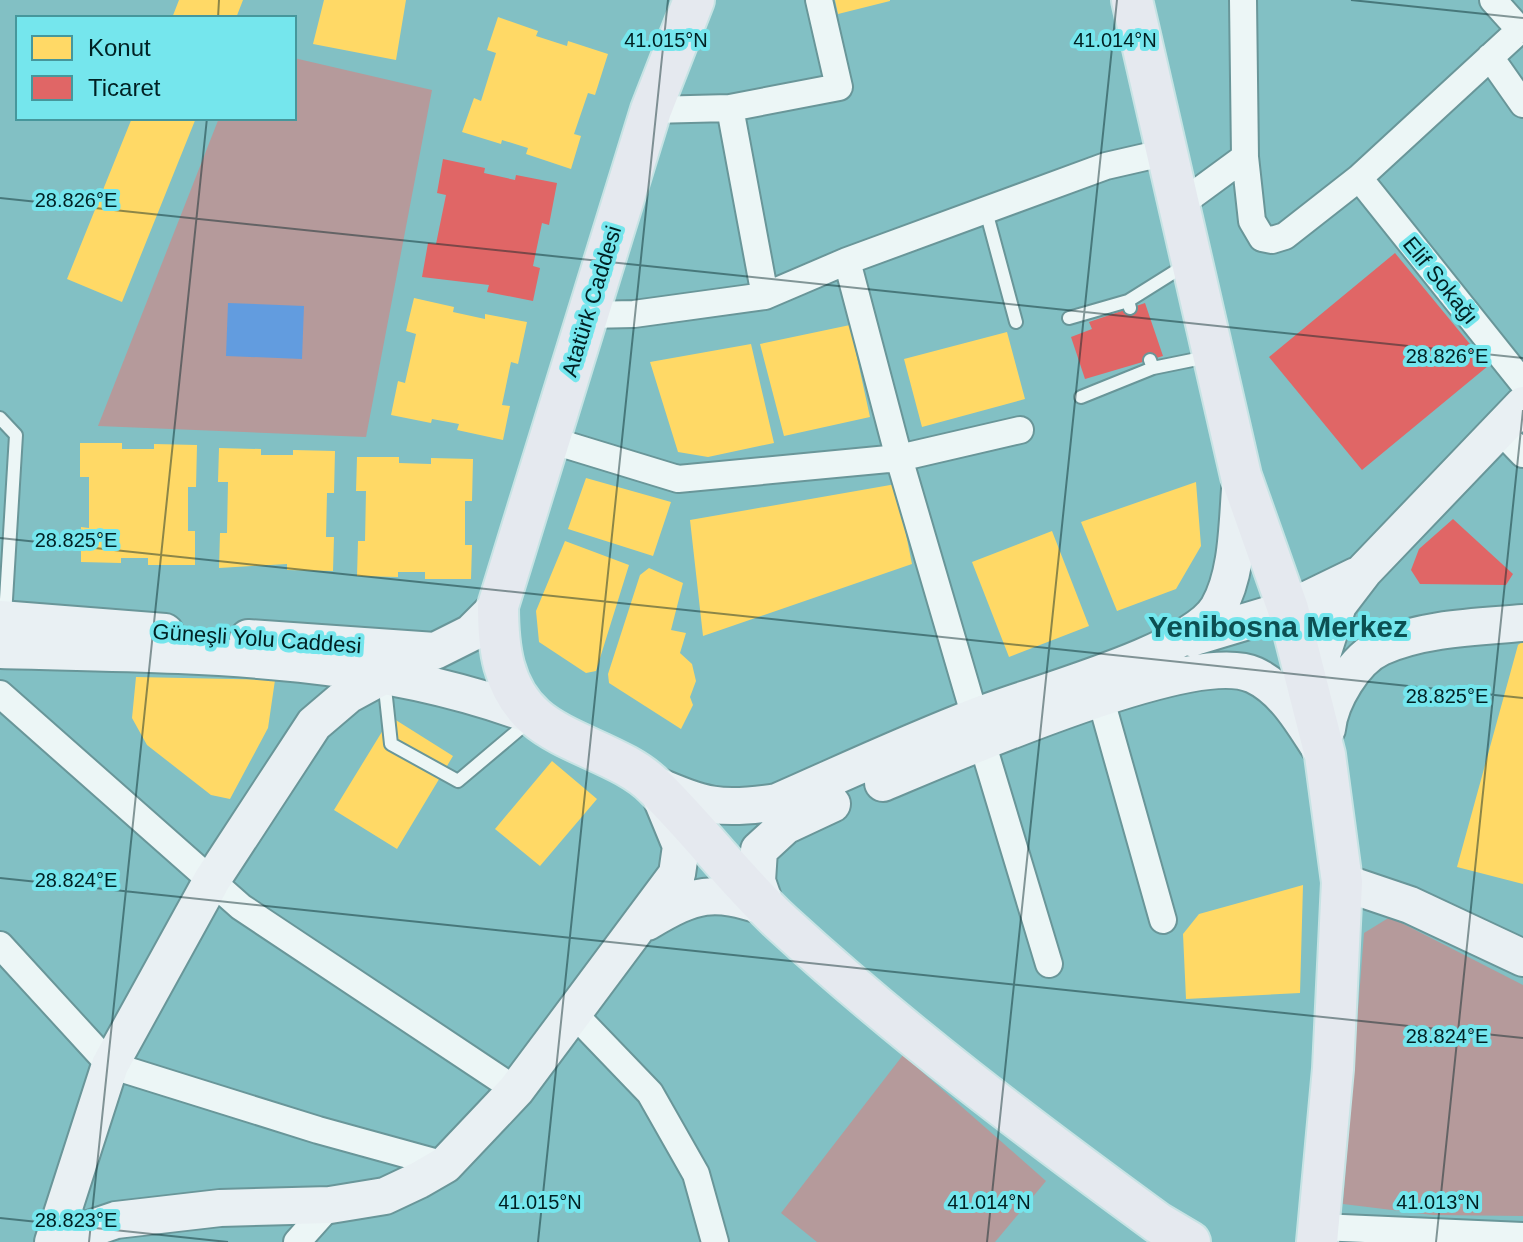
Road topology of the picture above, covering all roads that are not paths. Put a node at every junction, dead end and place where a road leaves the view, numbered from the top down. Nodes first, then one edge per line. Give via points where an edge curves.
1 (694, 0) edge
2 (819, 0) edge
3 (1132, 0) edge
4 (1243, 0) edge
5 (1493, 0) edge
6 (1521, 29) edge
7 (1490, 57) junction
8 (1523, 104) edge
9 (730, 108) junction
10 (651, 110) junction
11 (1167, 152) junction
12 (1245, 157) junction
13 (1359, 178) junction
14 (1181, 204) junction
15 (986, 211) junction
16 (847, 261) junction
17 (1193, 261) junction
18 (765, 296) junction
19 (587, 315) junction
20 (1069, 318) dead end
21 (1016, 322) dead end
22 (1215, 356) junction
23 (1523, 383) edge
24 (1081, 397) dead end
25 (0, 418) edge
26 (1515, 429) edge
27 (1020, 430) dead end
28 (547, 439) junction
29 (899, 458) junction
30 (1241, 476) junction
31 (6, 543) edge
32 (1276, 571) junction
33 (1364, 571) junction
34 (498, 606) junction
35 (1288, 609) junction
36 (1523, 623) edge
37 (1, 633) edge
38 (1172, 644) junction
39 (383, 676) junction
40 (0, 694) edge
41 (1101, 700) junction
42 (535, 717) junction
43 (978, 729) junction
44 (1325, 755) junction
45 (653, 784) junction
46 (212, 880) junction
47 (1342, 882) junction
48 (766, 907) junction
49 (1163, 920) dead end
50 (643, 925) junction
51 (0, 945) edge
52 (1523, 958) edge
53 (1049, 964) dead end
54 (575, 1015) junction
55 (110, 1065) junction
56 (516, 1090) junction
57 (445, 1165) junction
58 (330, 1205) junction
59 (1523, 1236) edge
60 (1313, 1237) edge
61 (54, 1241) edge
62 (297, 1242) edge
63 (715, 1242) edge
64 (1190, 1242) edge

1 - 10 main road, Atatürk Caddesi
2 - 9 street via 839,87
3 - 11 main road
4 - 12 street
5 - 6 street
6 - 7 street
7 - 8 street
7 - 13 street
9 - 10 street
9 - 18 street
10 - 19 main road, Atatürk Caddesi
11 - 14 main road
11 - 15 street via 1106,166
12 - 13 street via 1252,221 1262,238 1272,240 1285,236
12 - 14 street
13 - 23 street, Elif Sokağı
14 - 17 main road
15 - 16 street
15 - 21 lane
16 - 18 street
16 - 29 street
17 - 20 lane via 1129,304
17 - 22 main road
18 - 19 street
19 - 28 main road, Atatürk Caddesi
22 - 24 lane via 1151,364
22 - 30 main road
25 - 31 lane via 16,435
26 - 33 main road
27 - 29 street
28 - 29 street via 678,479
28 - 34 main road, Atatürk Caddesi
29 - 43 street
30 - 32 main road
30 - 38 main road via 1228,584 1217,609
31 - 37 lane
32 - 33 main road via 1298,584 1312,585
32 - 35 main road
33 - 35 main road
33 - 44 main road via 1338,605 1322,655
34 - 37 main road, Güneşli Yolu Caddesi via 471,633 435,651
34 - 42 main road, Atatürk Caddesi via 498,643 508,680
35 - 38 main road
35 - 44 main road
36 - 44 main road via 1460,628 1378,648 1338,694
37 - 39 main road, Güneşli Yolu Caddesi
38 - 43 main road
39 - 42 main road, Güneşli Yolu Caddesi via 478,695
39 - 42 lane via 391,744 458,781
39 - 46 main road via 348,695 314,724
40 - 46 street
41 - 43 main road
41 - 44 main road via 1190,674 1252,674 1290,704
41 - 49 street
42 - 45 main road
43 - 45 main road via 777,802 706,806
43 - 48 main road via 768,838 756,864
43 - 53 street
44 - 47 main road
45 - 48 main road
45 - 50 main road via 681,846 677,874
46 - 55 main road
46 - 56 street via 241,907
47 - 52 main road via 1410,905
47 - 60 main road via 1333,1069
48 - 50 main road via 736,897 686,899
48 - 64 main road via 936,1058
50 - 54 main road
51 - 55 street
54 - 56 main road
54 - 63 street via 650,1093 696,1174
55 - 57 street
55 - 61 main road
56 - 57 main road
57 - 58 main road via 385,1196
58 - 61 main road via 220,1208 116,1220
58 - 62 street
59 - 60 street

